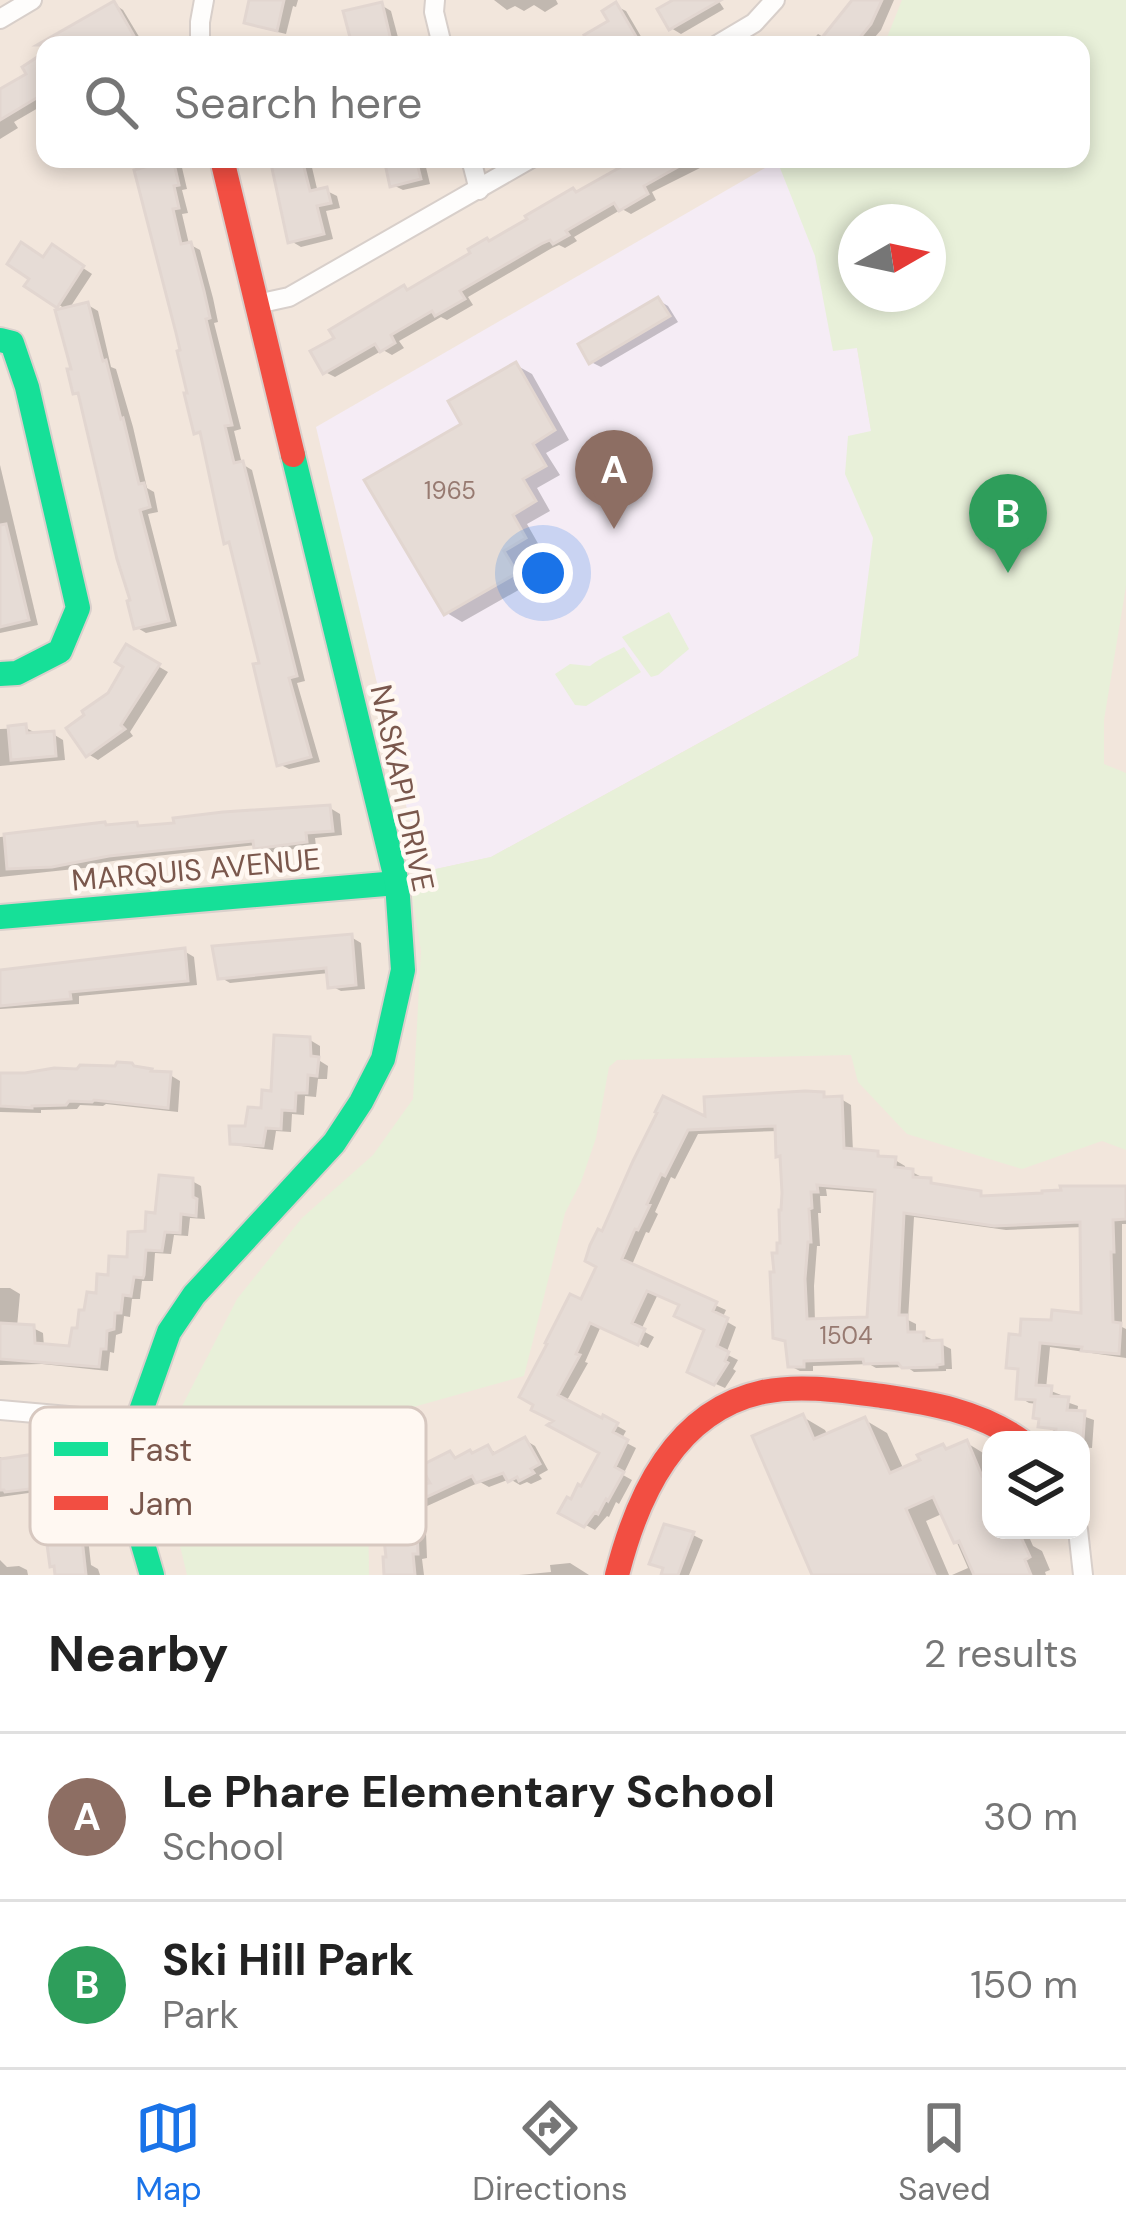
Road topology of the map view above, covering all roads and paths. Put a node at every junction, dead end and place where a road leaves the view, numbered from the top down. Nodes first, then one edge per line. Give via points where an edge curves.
1 (32, 0) edge
2 (204, 0) edge
3 (436, 0) edge
4 (775, 0) edge
5 (0, 19) edge
6 (201, 36) edge
7 (440, 36) edge
8 (733, 36) edge
9 (224, 168) edge
10 (473, 168) edge
11 (515, 168) edge
12 (479, 190) junction
13 (256, 304) junction
14 (0, 340) edge
15 (0, 674) edge
16 (397, 883) junction
17 (0, 917) edge
18 (142, 1407) edge
19 (0, 1411) edge
20 (30, 1413) edge
21 (1002, 1431) edge
22 (1079, 1539) edge
23 (143, 1545) edge
24 (152, 1575) edge
25 (616, 1575) edge
26 (1083, 1575) edge

1 - 5 street
2 - 6 street
3 - 7 street
4 - 8 street
9 - 13 street, NASKAPI DRIVE
10 - 12 street
11 - 12 street
12 - 13 street via 289,297
13 - 16 street, NASKAPI DRIVE
14 - 15 street via 11,343 27,387 78,608 60,651
16 - 17 street, MARQUIS AVENUE
16 - 18 street, NASKAPI DRIVE via 403,970 383,1059 334,1143 194,1295 169,1332
19 - 20 street
21 - 25 street via 932,1402 821,1389 743,1397 695,1424 663,1460
22 - 26 street
23 - 24 street, NASKAPI DRIVE

